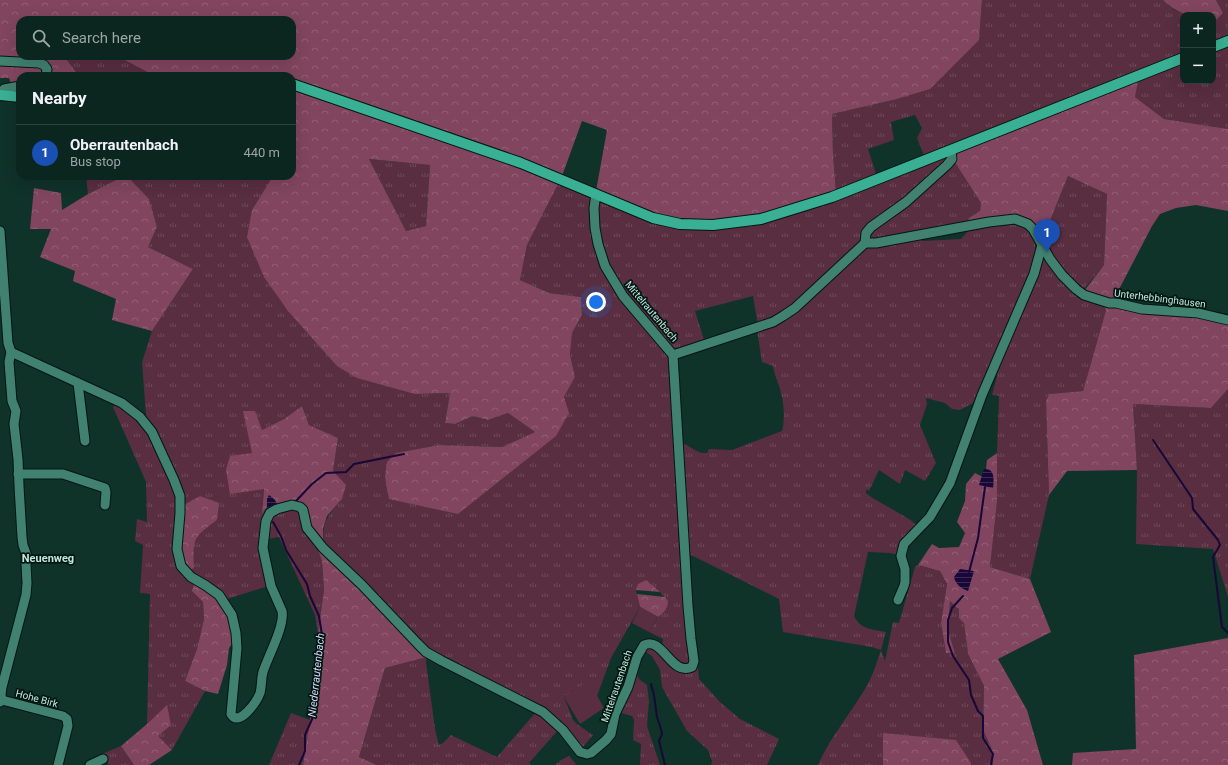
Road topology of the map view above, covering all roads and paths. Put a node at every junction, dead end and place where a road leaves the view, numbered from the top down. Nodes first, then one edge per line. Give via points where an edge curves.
1 (1228, 41) edge
2 (1216, 45) edge
3 (1180, 59) edge
4 (0, 61) edge
5 (47, 72) edge
6 (296, 85) edge
7 (16, 87) edge
8 (0, 95) edge
9 (16, 97) edge
10 (951, 151) junction
11 (596, 194) junction
12 (0, 231) edge
13 (865, 243) junction
14 (1042, 245) junction
15 (1228, 320) edge
16 (11, 352) junction
17 (674, 355) junction
18 (78, 383) junction
19 (85, 441) dead end
20 (18, 474) junction
21 (105, 505) dead end
22 (898, 600) dead end
23 (1, 701) edge
24 (103, 759) dead end
25 (58, 765) edge
26 (90, 765) edge

1 - 2 main road
3 - 10 main road
4 - 5 street via 39,62 44,65
6 - 11 main road via 514,161
7 - 8 street via 4,89
8 - 9 main road
10 - 11 main road via 809,205 761,219 725,224 680,224 661,220
10 - 13 street via 952,159 947,165 916,194 871,227 866,233
11 - 17 street, Mittelrautenbach via 595,228 605,266 623,296
12 - 16 street via 8,343
13 - 14 street, Unterhebbinghausen via 1015,219 1028,224
13 - 17 street via 783,316 758,328
14 - 15 street, Unterhebbinghausen via 1062,275 1084,295 1142,309 1198,313
14 - 22 street via 1034,274 982,394 950,483 930,517 904,544 901,556 905,582
16 - 18 street
16 - 20 street via 9,362 12,401 16,411 14,424
17 - 18 street, Mittelrautenbach via 688,606 694,664 690,668 680,668 656,645 644,645 636,657 628,687 615,714 611,734 588,754 580,752 563,730 543,712 426,652 324,548 307,528 303,510 292,506 272,511 266,521 263,548 271,586 282,611 281,625 263,673 258,698 246,714 240,718 234,717 231,714 237,648 232,615 214,590 182,568 177,544 180,496 152,432 133,410
18 - 19 street
20 - 21 street via 63,474 98,485 106,492
20 - 23 street via 22,537 27,556 27,591 2,687
23 - 25 street, Hohe Birk via 67,719 68,726
24 - 26 street

